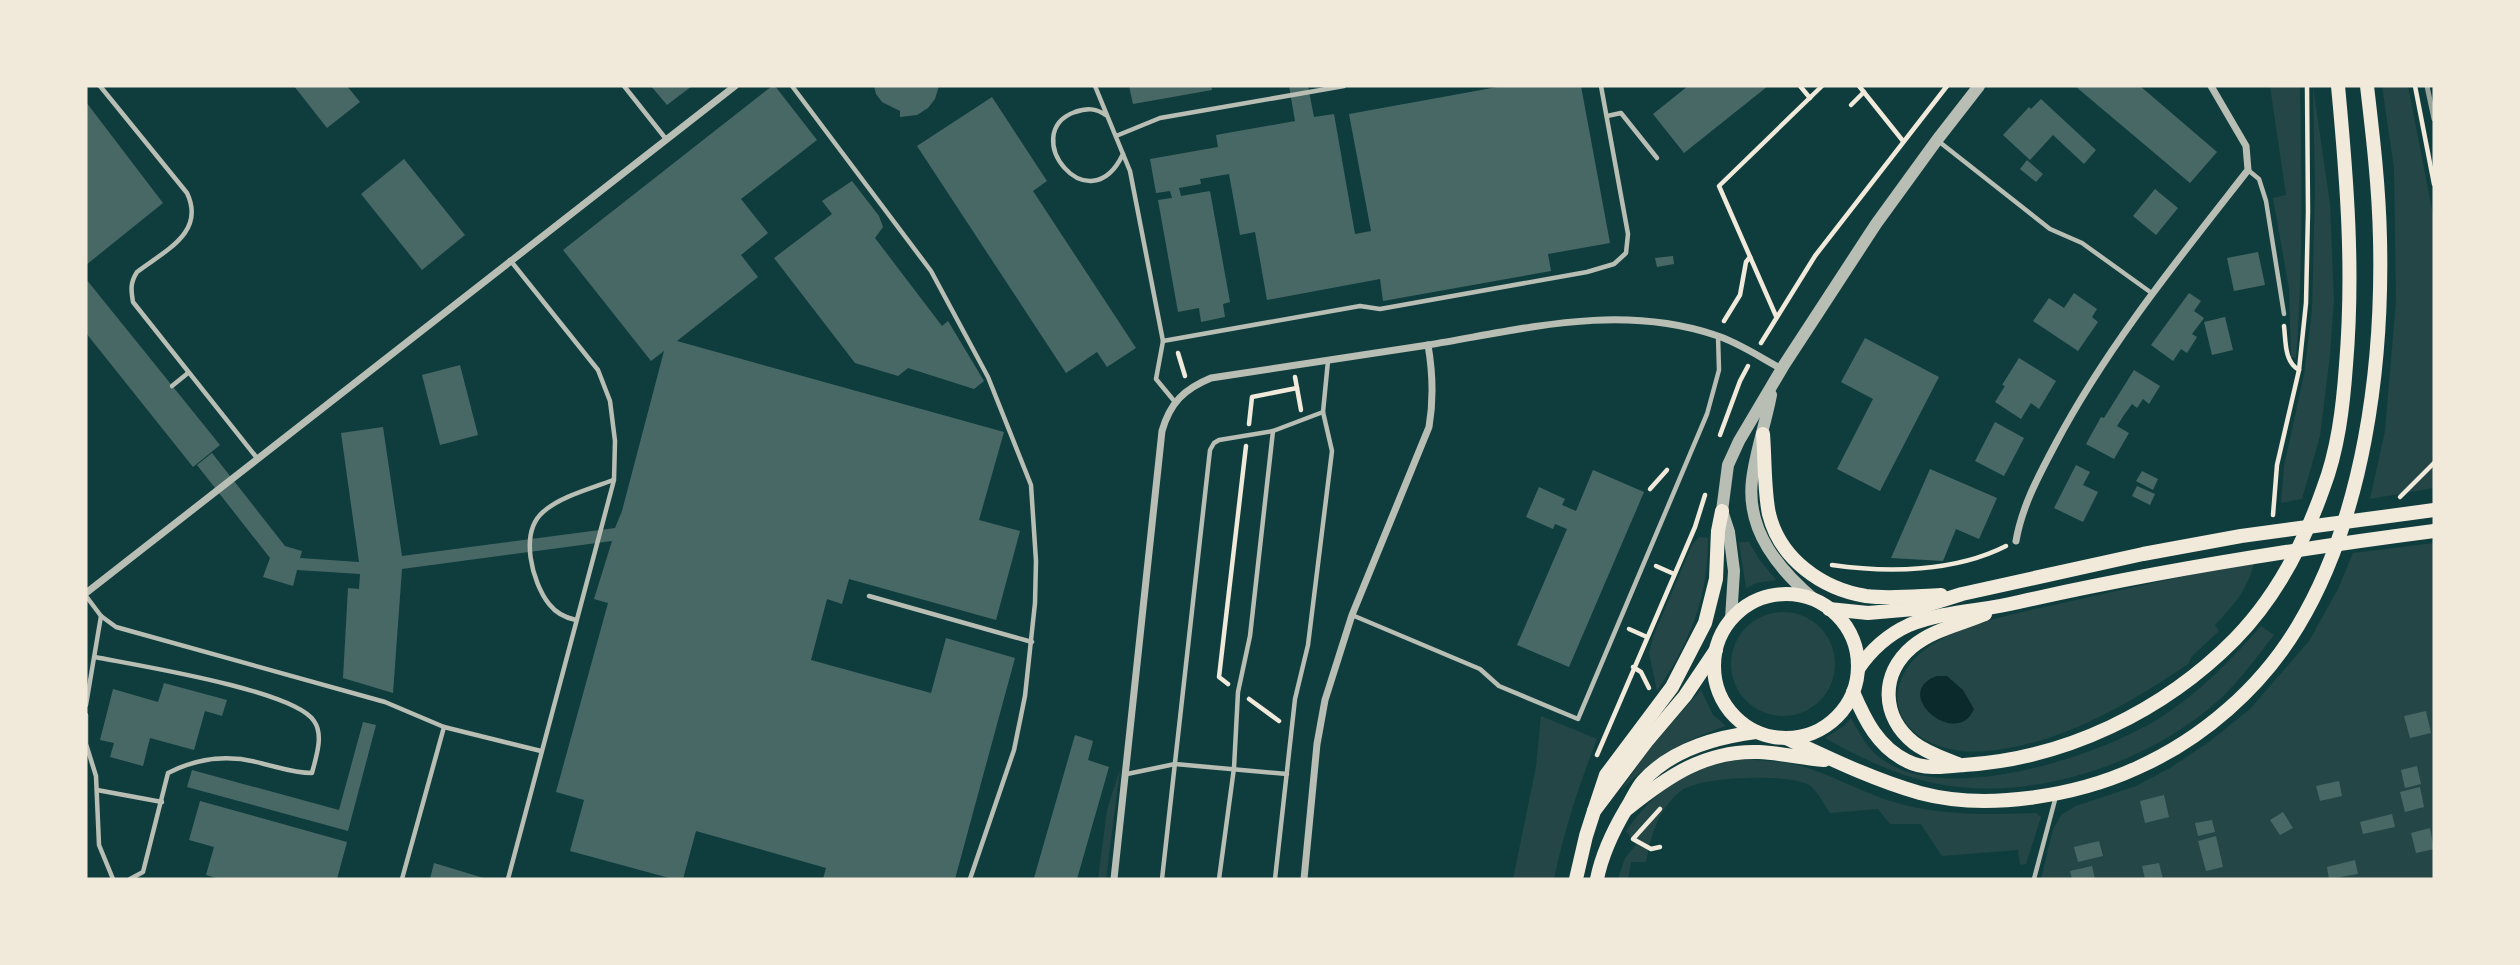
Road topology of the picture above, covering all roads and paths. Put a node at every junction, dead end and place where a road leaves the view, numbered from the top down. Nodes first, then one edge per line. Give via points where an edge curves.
1 (100, 86) edge
2 (624, 86) edge
3 (735, 86) edge
4 (792, 86) edge
5 (1095, 86) edge
6 (1344, 86) edge
7 (1601, 86) edge
8 (1800, 86) edge
9 (1822, 86) edge
10 (1859, 86) edge
11 (1947, 86) edge
12 (1979, 86) edge
13 (2211, 86) edge
14 (2307, 86) edge
15 (2338, 86) edge
16 (2367, 86) edge
17 (2415, 86) edge
18 (1864, 92) junction
19 (1810, 98) junction
20 (1851, 105) dead end
21 (1107, 115) junction
22 (1607, 116) junction
23 (1116, 136) junction
24 (666, 139) junction
25 (1937, 140) junction
26 (1903, 141) junction
27 (1123, 154) junction
28 (1657, 158) dead end
29 (2248, 170) junction
30 (2434, 184) edge
31 (1750, 257) junction
32 (510, 260) junction
33 (2153, 294) junction
34 (2284, 314) joint
35 (1777, 317) junction
36 (1724, 321) dead end
37 (1718, 335) junction
38 (1163, 341) junction
39 (1428, 345) junction
40 (1178, 353) dead end
41 (1755, 355) junction
42 (1328, 360) junction
43 (1782, 369) junction
44 (2299, 370) junction
45 (188, 373) junction
46 (1186, 377) dead end
47 (172, 386) dead end
48 (1773, 387) junction
49 (1175, 402) junction
50 (1323, 412) junction
51 (1272, 431) junction
52 (1763, 434) junction
53 (1717, 446) dead end
54 (258, 459) junction
55 (2434, 463) edge
56 (1672, 466) dead end
57 (614, 480) junction
58 (1650, 489) dead end
59 (1706, 490) dead end
60 (2397, 499) dead end
61 (2434, 510) edge
62 (1722, 511) junction
63 (2273, 515) dead end
64 (2434, 531) edge
65 (2016, 541) joint
66 (1644, 561) junction
67 (1830, 564) dead end
68 (1674, 575) junction
69 (1962, 594) junction
70 (86, 595) edge
71 (869, 596) dead end
72 (1816, 601) junction
73 (2002, 606) junction
74 (1829, 609) junction
75 (1352, 615) junction
76 (101, 616) junction
77 (1731, 619) junction
78 (576, 620) junction
79 (1032, 642) junction
80 (1716, 650) junction
81 (95, 657) junction
82 (1633, 667) junction
83 (1858, 670) junction
84 (1853, 692) junction
85 (1648, 693) dead end
86 (86, 705) edge
87 (86, 715) edge
88 (444, 727) junction
89 (1756, 732) junction
90 (1788, 738) junction
91 (541, 751) junction
92 (1835, 761) junction
93 (1594, 762) dead end
94 (1175, 764) junction
95 (1963, 765) junction
96 (1234, 768) junction
97 (1127, 774) junction
98 (1287, 774) junction
99 (97, 790) junction
100 (2057, 794) junction
101 (162, 802) junction
102 (1665, 802) dead end
103 (1627, 808) junction
104 (1594, 811) junction
105 (1660, 847) dead end
106 (113, 879) edge
107 (130, 879) edge
108 (402, 879) edge
109 (508, 879) edge
110 (970, 879) edge
111 (1114, 879) edge
112 (1162, 879) edge
113 (1219, 879) edge
114 (1275, 879) edge
115 (1304, 879) edge
116 (1576, 879) edge
117 (1597, 879) edge
118 (2034, 879) edge

1 - 45 lane via 192,203 194,213 184,236 137,272 131,290 140,313
2 - 24 lane
3 - 24 street
4 - 79 lane via 931,271 988,377 1031,485 1036,561
5 - 21 lane
6 - 23 lane via 1160,118
7 - 22 lane
8 - 19 path
9 - 19 path
10 - 18 path
11 - 26 path
12 - 25 street
13 - 29 street via 2246,146
14 - 44 path via 2308,264
15 - 95 main road via 2351,277 2343,398 2324,488 2284,574 2251,620 2204,668 2137,713 2040,753
16 - 100 main road via 2377,171 2378,333 2356,480 2320,582 2298,626 2252,687 2209,726 2160,758 2118,777
17 - 30 path
18 - 20 path
18 - 26 path
19 - 31 path via 1719,186
21 - 23 lane
21 - 27 lane via 1085,109 1061,122 1054,141 1058,161 1078,178 1098,179 1118,165
22 - 28 lane via 1621,113
22 - 38 lane via 1628,234 1626,253 1614,264 1380,309 1360,306
23 - 27 lane
24 - 32 street
25 - 33 lane via 2050,229 2082,243
25 - 43 street
26 - 35 path via 1815,256
27 - 38 lane
29 - 33 street
29 - 34 lane via 2259,179 2266,201
31 - 35 path
31 - 36 path via 1740,295
32 - 54 street
32 - 57 lane via 598,370 610,401
33 - 65 street via 2063,430 2026,505
34 - 44 path via 2286,352 2291,366
35 - 41 path
37 - 39 street via 1667,322 1611,319
37 - 41 street
37 - 66 lane via 1719,370 1707,414
38 - 49 lane via 1156,379
39 - 42 street
39 - 75 street via 1434,381 1429,427
40 - 46 path
41 - 43 street
41 - 53 path via 1740,381
42 - 49 street via 1211,378 1184,391
42 - 50 lane
43 - 48 street
44 - 63 path via 2277,465
45 - 47 lane
45 - 54 lane
48 - 52 street
48 - 62 street via 1728,465
49 - 97 street via 1162,432
50 - 51 lane
50 - 98 lane via 1332,451
51 - 94 lane via 1219,440 1210,450
51 - 96 lane via 1250,636 1238,692
52 - 69 main road via 1769,514 1780,540 1802,568 1840,589 1867,596
52 - 72 street via 1751,494 1758,531 1780,567
54 - 70 street
55 - 60 path
56 - 58 path
57 - 78 lane
57 - 78 lane via 562,501 543,512 531,527 534,573 549,604
59 - 68 path
61 - 69 main road via 2242,536
62 - 77 street via 1734,571
62 - 104 main road via 1716,579 1705,623 1672,687 1610,768
64 - 73 main road via 2231,559
65 - 67 path via 1966,561 1925,567
66 - 68 path
66 - 75 lane via 1578,719 1499,686 1480,669
68 - 82 path
69 - 74 main road via 1888,612
70 - 76 lane
71 - 79 lane
72 - 74 main road
72 - 77 main road via 1795,595 1768,596
73 - 83 main road via 1909,625 1882,641
73 - 95 main road via 1913,646 1896,664 1887,686 1889,706 1906,736 1929,752
74 - 83 main road via 1849,631
75 - 115 street via 1325,700
76 - 81 lane
76 - 88 lane via 116,627 385,702
77 - 80 main road
78 - 91 lane
79 - 110 lane via 1014,750
80 - 89 main road via 1714,673 1722,700 1738,720
80 - 104 main road
81 - 86 lane
81 - 101 lane via 222,683 296,705 315,721 320,745 312,772 295,773 260,762 219,757 188,763 168,773
82 - 85 path via 1646,679
82 - 93 path
83 - 84 main road
84 - 90 main road via 1831,723 1813,733
84 - 95 main road via 1879,741 1909,763 1929,768
87 - 99 lane via 86,744
88 - 91 lane
88 - 108 lane
89 - 90 main road
89 - 103 main road via 1701,744 1670,760 1640,784
90 - 92 main road
91 - 109 lane
92 - 100 main road via 1880,780 1956,799
92 - 103 main road via 1739,752 1676,772
94 - 96 lane
94 - 97 lane
94 - 112 lane
96 - 98 lane
96 - 113 lane
97 - 111 street
98 - 114 lane
99 - 101 lane
99 - 106 lane via 99,845
100 - 118 lane
101 - 107 lane via 143,872
102 - 105 path via 1633,839 1651,849
103 - 117 main road via 1606,848
104 - 116 main road

